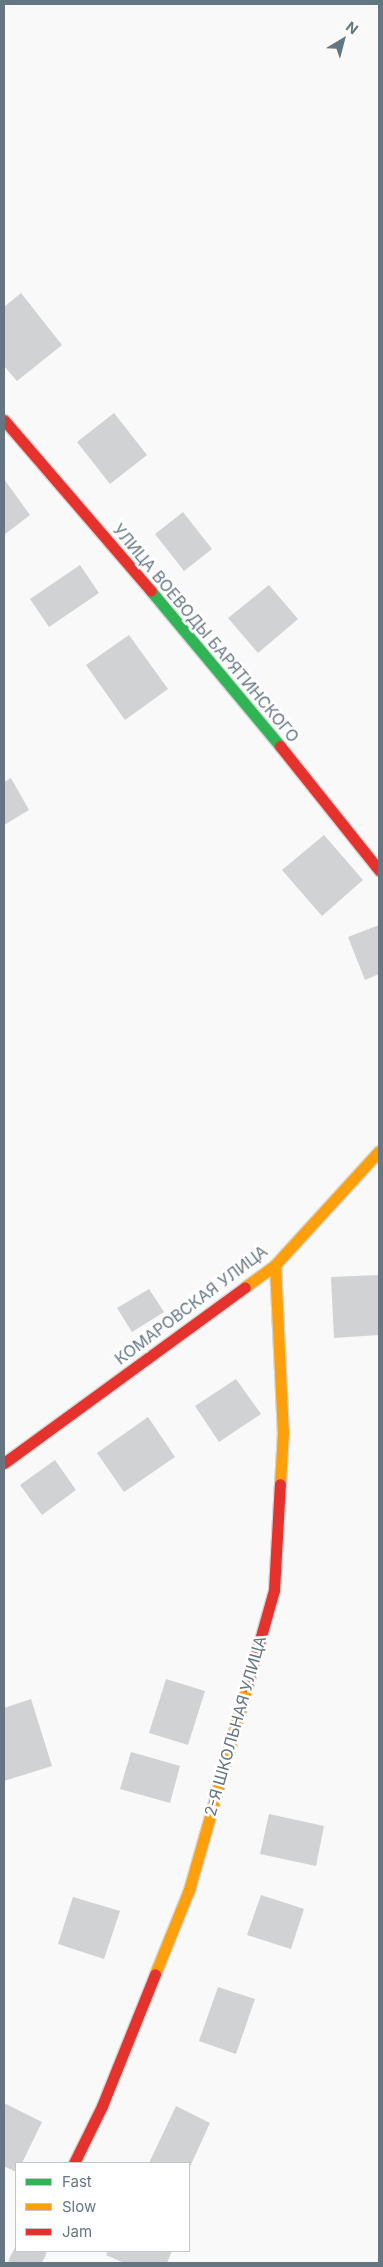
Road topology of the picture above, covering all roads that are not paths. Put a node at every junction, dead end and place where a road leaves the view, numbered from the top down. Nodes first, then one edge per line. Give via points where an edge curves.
1 (4, 420) edge
2 (379, 870) edge
3 (379, 1151) edge
4 (275, 1265) junction
5 (4, 1463) edge
6 (74, 2162) edge
7 (30, 2252) edge
8 (24, 2263) edge

1 - 2 street, УЛИЦА ВОЕВОДЫ БАРЯТИНСКОГО via 225,678
3 - 4 street, КОМАРОВСКАЯ УЛИЦА
4 - 5 street, КОМАРОВСКАЯ УЛИЦА
4 - 6 street, 2-Я ШКОЛЬНАЯ УЛИЦА via 283,1432 274,1590 189,1890 102,2106
7 - 8 street

